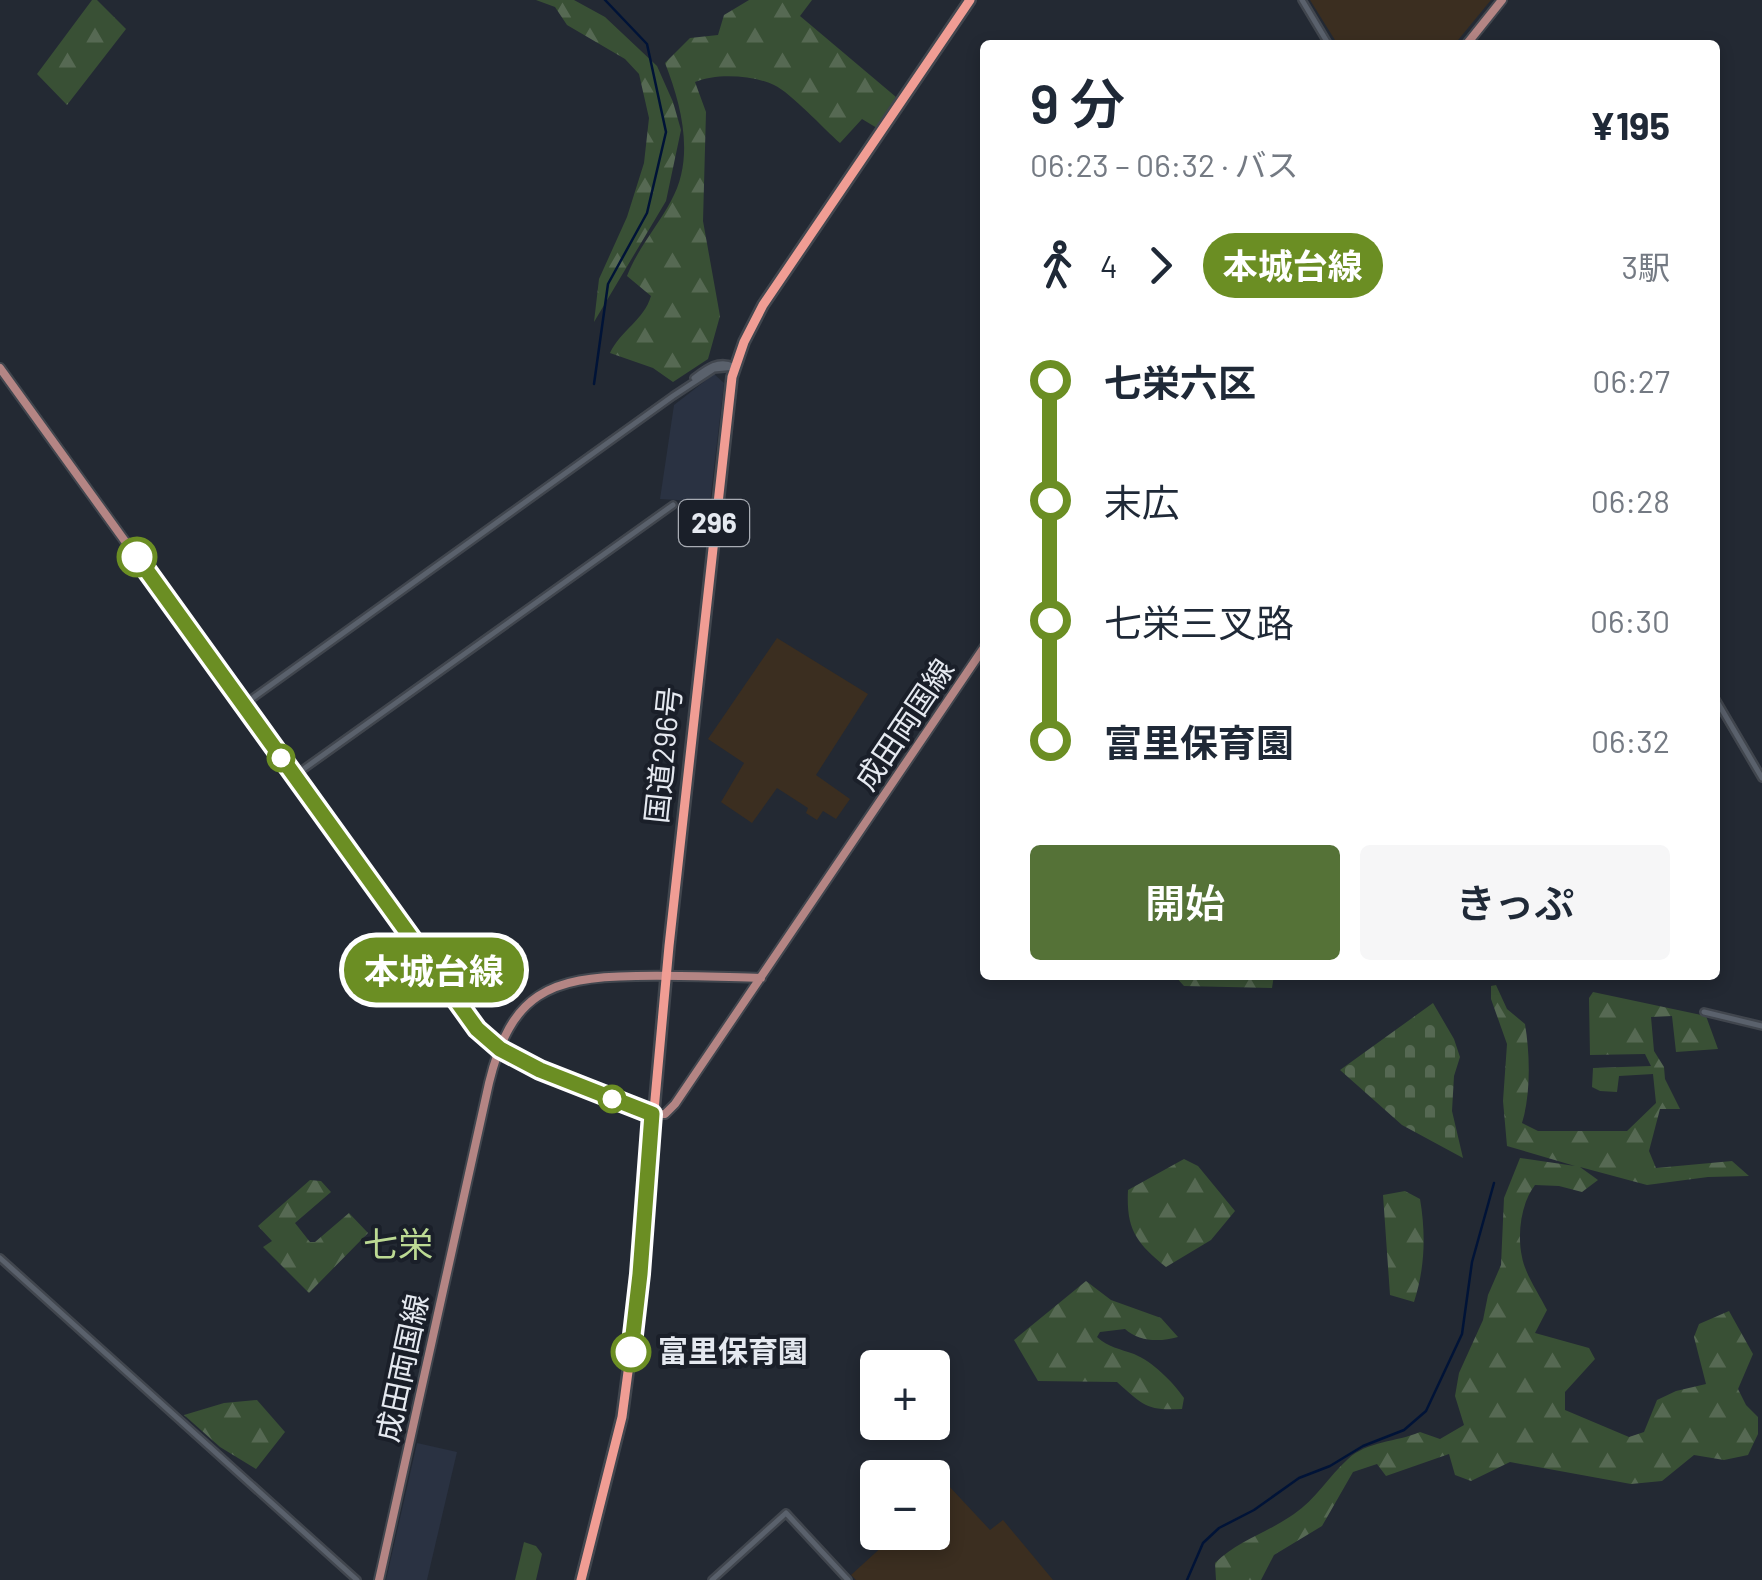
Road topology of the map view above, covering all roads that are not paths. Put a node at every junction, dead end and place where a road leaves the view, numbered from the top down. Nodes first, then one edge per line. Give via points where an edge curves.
1 (970, 0) edge
2 (1302, 0) edge
3 (1502, 0) edge
4 (1327, 40) edge
5 (1472, 40) edge
6 (735, 367) junction
7 (0, 368) edge
8 (673, 505) dead end
9 (980, 653) edge
10 (243, 704) junction
11 (1720, 707) edge
12 (1762, 778) edge
13 (296, 779) junction
14 (666, 976) junction
15 (761, 978) junction
16 (1704, 1012) dead end
17 (1762, 1026) edge
18 (500, 1049) junction
19 (652, 1114) junction
20 (0, 1258) edge
21 (357, 1580) edge
22 (379, 1580) edge
23 (580, 1580) edge
24 (712, 1580) edge
25 (848, 1580) edge

1 - 6 highway, 国道296号 / 296 via 763,304
2 - 4 street
3 - 5 main road
6 - 10 street via 714,365
6 - 14 highway, 国道296号 / 296
7 - 10 main road
8 - 13 street
9 - 15 main road, 成田両国線
10 - 13 main road
11 - 12 street
13 - 18 main road via 468,1019
14 - 15 main road, 成田両国線
14 - 18 main road, 成田両国線 via 558,984 527,1004
14 - 19 highway, 国道296号 / 296
15 - 19 main road, 成田両国線 via 675,1104 665,1114
16 - 17 street
18 - 19 main road
18 - 22 main road, 成田両国線
19 - 23 highway, 国道296号 / 296 via 622,1417
20 - 21 street
24 - 25 street via 786,1512

